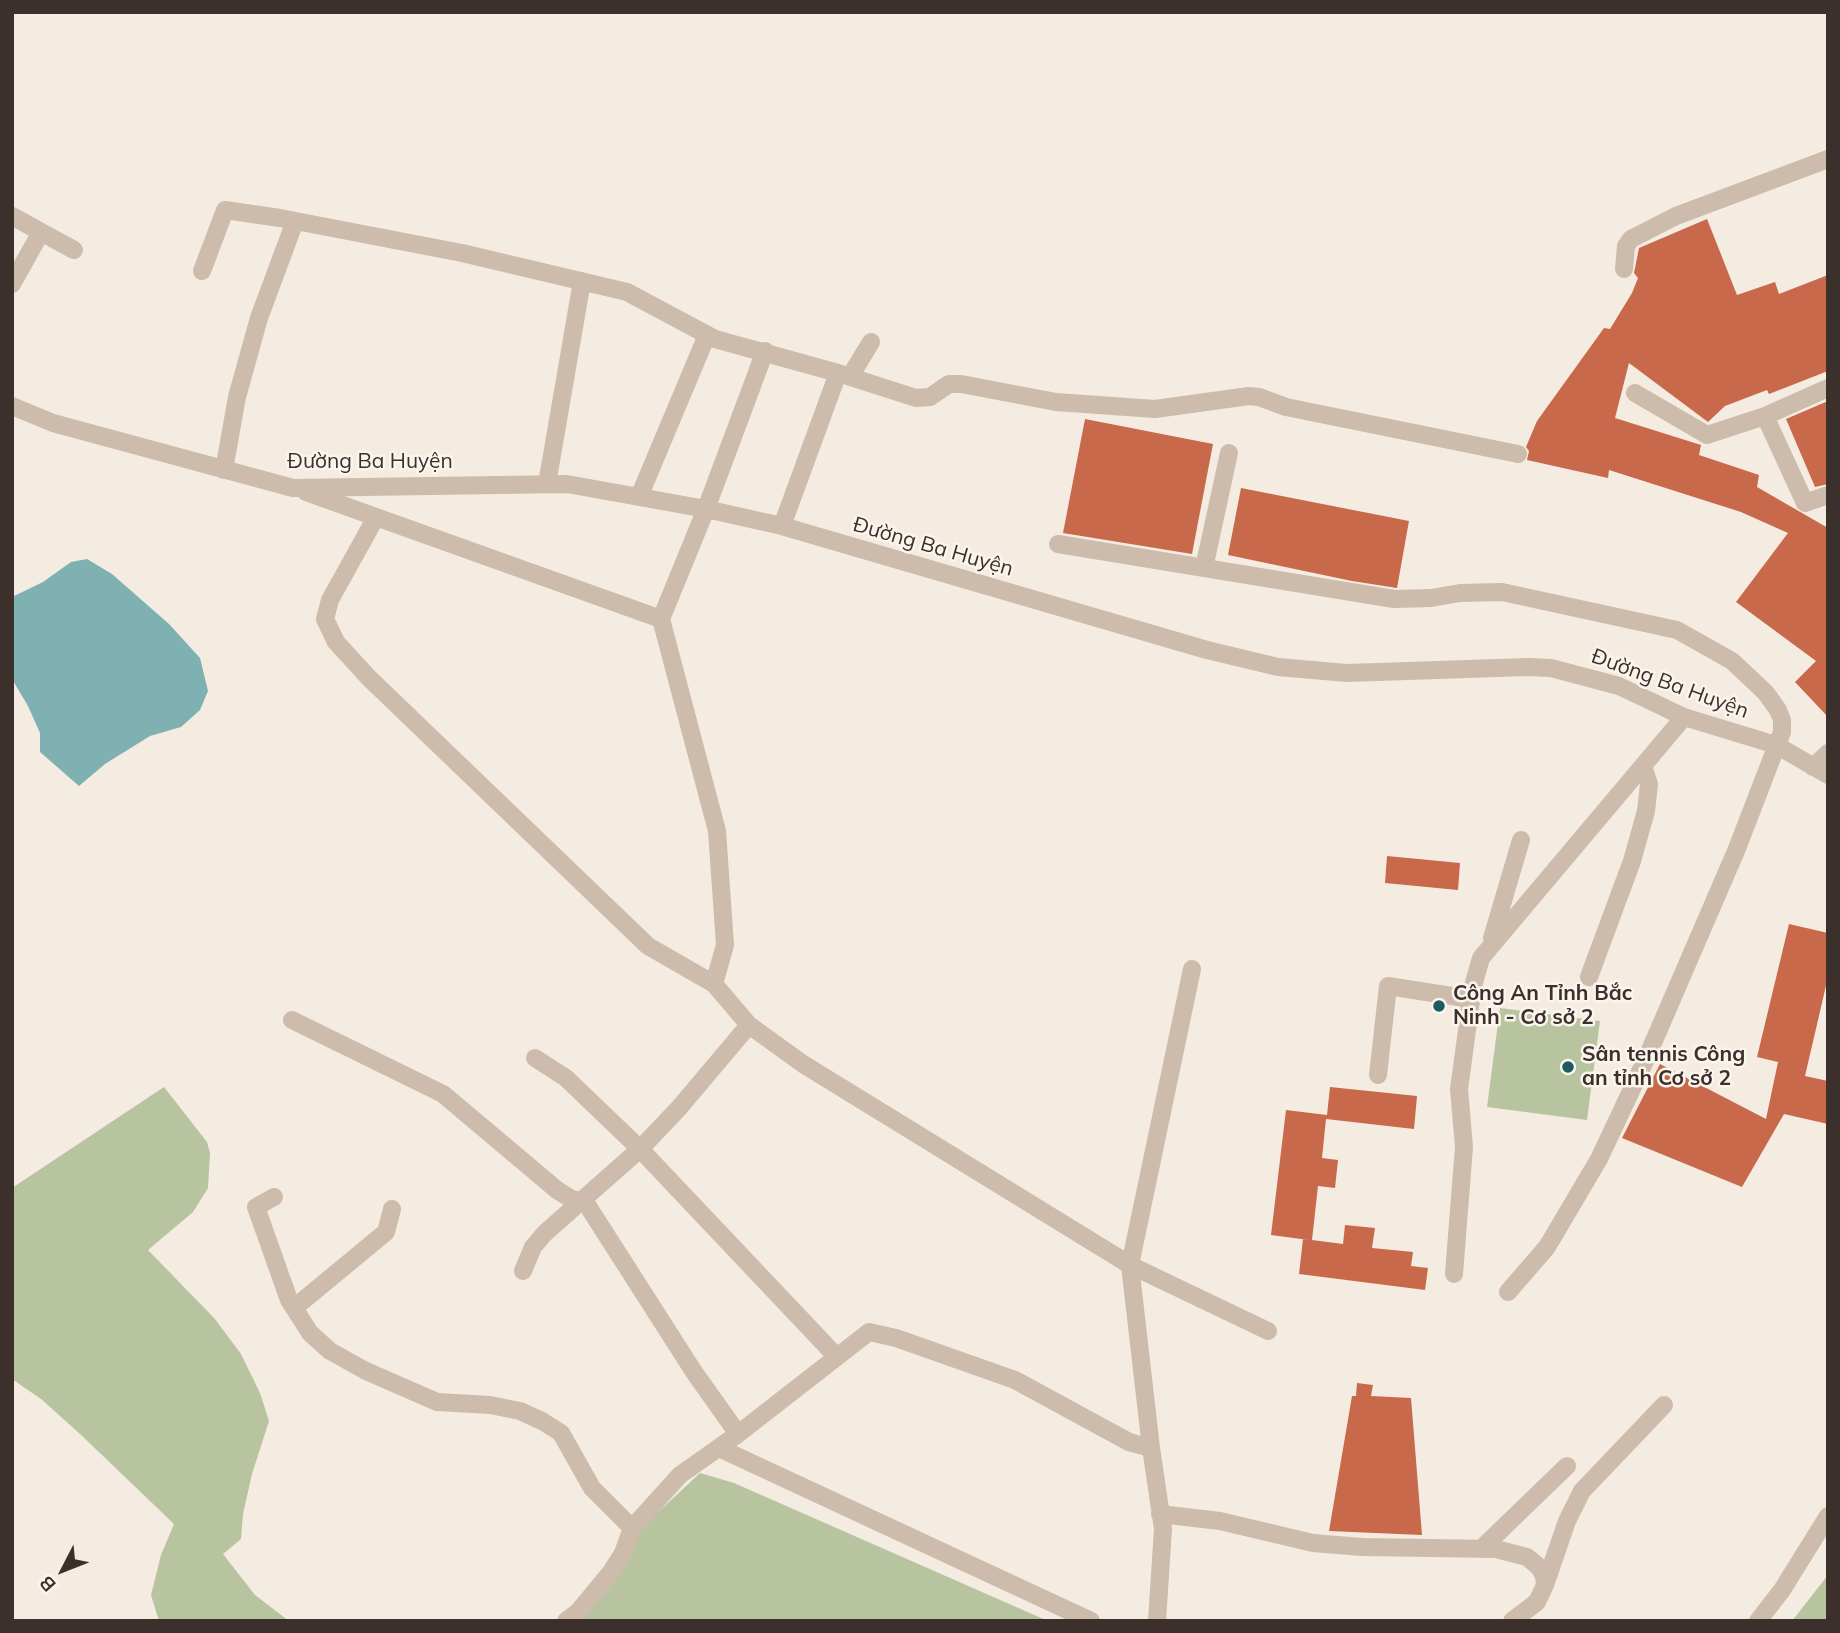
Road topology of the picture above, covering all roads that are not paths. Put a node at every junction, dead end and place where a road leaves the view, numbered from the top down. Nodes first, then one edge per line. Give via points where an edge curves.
1 (1828, 159) edge
2 (12, 216) edge
3 (295, 221) junction
4 (41, 232) junction
5 (74, 250) dead end
6 (1624, 269) dead end
7 (202, 271) dead end
8 (582, 281) junction
9 (12, 284) edge
10 (708, 335) junction
11 (871, 342) dead end
12 (765, 351) junction
13 (845, 374) junction
14 (1828, 388) edge
15 (1635, 393) dead end
16 (12, 407) edge
17 (1765, 416) junction
18 (1228, 453) dead end
19 (1518, 454) dead end
20 (224, 470) junction
21 (547, 484) junction
22 (293, 488) junction
23 (1828, 495) edge
24 (639, 497) junction
25 (706, 509) junction
26 (376, 517) junction
27 (782, 526) junction
28 (1058, 544) dead end
29 (1204, 568) junction
30 (661, 619) junction
31 (1684, 717) junction
32 (1776, 745) junction
33 (1828, 753) edge
34 (1643, 766) junction
35 (1820, 771) edge
36 (1521, 840) dead end
37 (1489, 948) junction
38 (1192, 969) dead end
39 (1589, 977) dead end
40 (714, 984) junction
41 (1471, 999) junction
42 (292, 1020) dead end
43 (749, 1025) junction
44 (535, 1058) dead end
45 (1378, 1075) dead end
46 (640, 1149) junction
47 (274, 1198) dead end
48 (584, 1200) junction
49 (392, 1209) dead end
50 (1130, 1265) junction
51 (523, 1271) dead end
52 (1454, 1274) dead end
53 (1508, 1292) dead end
54 (294, 1308) junction
55 (1268, 1331) dead end
56 (836, 1356) junction
57 (1664, 1405) dead end
58 (738, 1434) junction
59 (719, 1448) junction
60 (1151, 1448) junction
61 (1567, 1466) dead end
62 (1160, 1514) junction
63 (1828, 1516) edge
64 (632, 1528) junction
65 (1481, 1549) junction
66 (1545, 1585) junction
67 (566, 1621) edge
68 (1091, 1621) edge
69 (1157, 1621) edge
70 (1513, 1621) edge
71 (1758, 1621) edge

1 - 6 street via 1676,216 1631,239
2 - 4 street
3 - 7 street via 225,209
3 - 8 street
3 - 20 street via 259,318 237,397
4 - 5 street
4 - 9 street
8 - 10 street via 627,292
8 - 21 street
10 - 12 street
10 - 24 street
11 - 13 street
12 - 13 street
12 - 25 street
13 - 19 street via 916,398 930,397 949,384 1045,401 1144,409 1259,397 1286,407
13 - 27 street
14 - 17 street
15 - 17 street via 1707,435
16 - 20 street, Đường Ba Huyện via 53,423
17 - 23 street via 1805,503
18 - 29 street
20 - 22 street, Đường Ba Huyện
21 - 22 street, Đường Ba Huyện
21 - 24 street, Đường Ba Huyện
22 - 26 street
24 - 25 street, Đường Ba Huyện
25 - 27 street, Đường Ba Huyện
25 - 30 street
26 - 30 street
26 - 40 street via 330,600 325,619 336,642 648,946
27 - 31 street, Đường Ba Huyện via 1278,667 1347,673 1551,668 1619,686
28 - 29 street
29 - 32 street via 1394,599 1502,592 1678,631 1732,661 1766,693 1782,720
30 - 40 street via 717,831 725,945
31 - 32 street, Đường Ba Huyện
31 - 34 street
32 - 35 street, Đường Ba Huyện
32 - 53 street via 1710,912 1599,1159 1547,1247
33 - 35 street
34 - 37 street
34 - 39 street via 1649,784 1646,811
36 - 37 street
37 - 41 street via 1481,958
38 - 50 street
40 - 43 street
41 - 45 street via 1388,986
41 - 52 street via 1459,1089 1464,1147
42 - 48 street via 443,1094 557,1190 573,1200
43 - 46 street
43 - 50 street via 803,1065
44 - 46 street via 566,1078
46 - 48 street
46 - 56 street
47 - 54 street via 256,1207
48 - 51 street via 533,1247
48 - 58 street
49 - 54 street via 386,1232
50 - 55 street
50 - 60 street
54 - 64 street via 310,1334 330,1351 390,1382 438,1402 520,1411 561,1433 592,1488
56 - 58 street
56 - 60 street via 869,1332 896,1338 1015,1380 1129,1442
57 - 66 street via 1582,1491
58 - 59 street
59 - 64 street via 680,1475
59 - 68 street
60 - 62 street
61 - 65 street
62 - 65 street via 1220,1521 1313,1543
62 - 69 street
63 - 71 street
64 - 67 street via 611,1572
65 - 66 street via 1527,1558 1538,1566
66 - 70 street via 1537,1602

